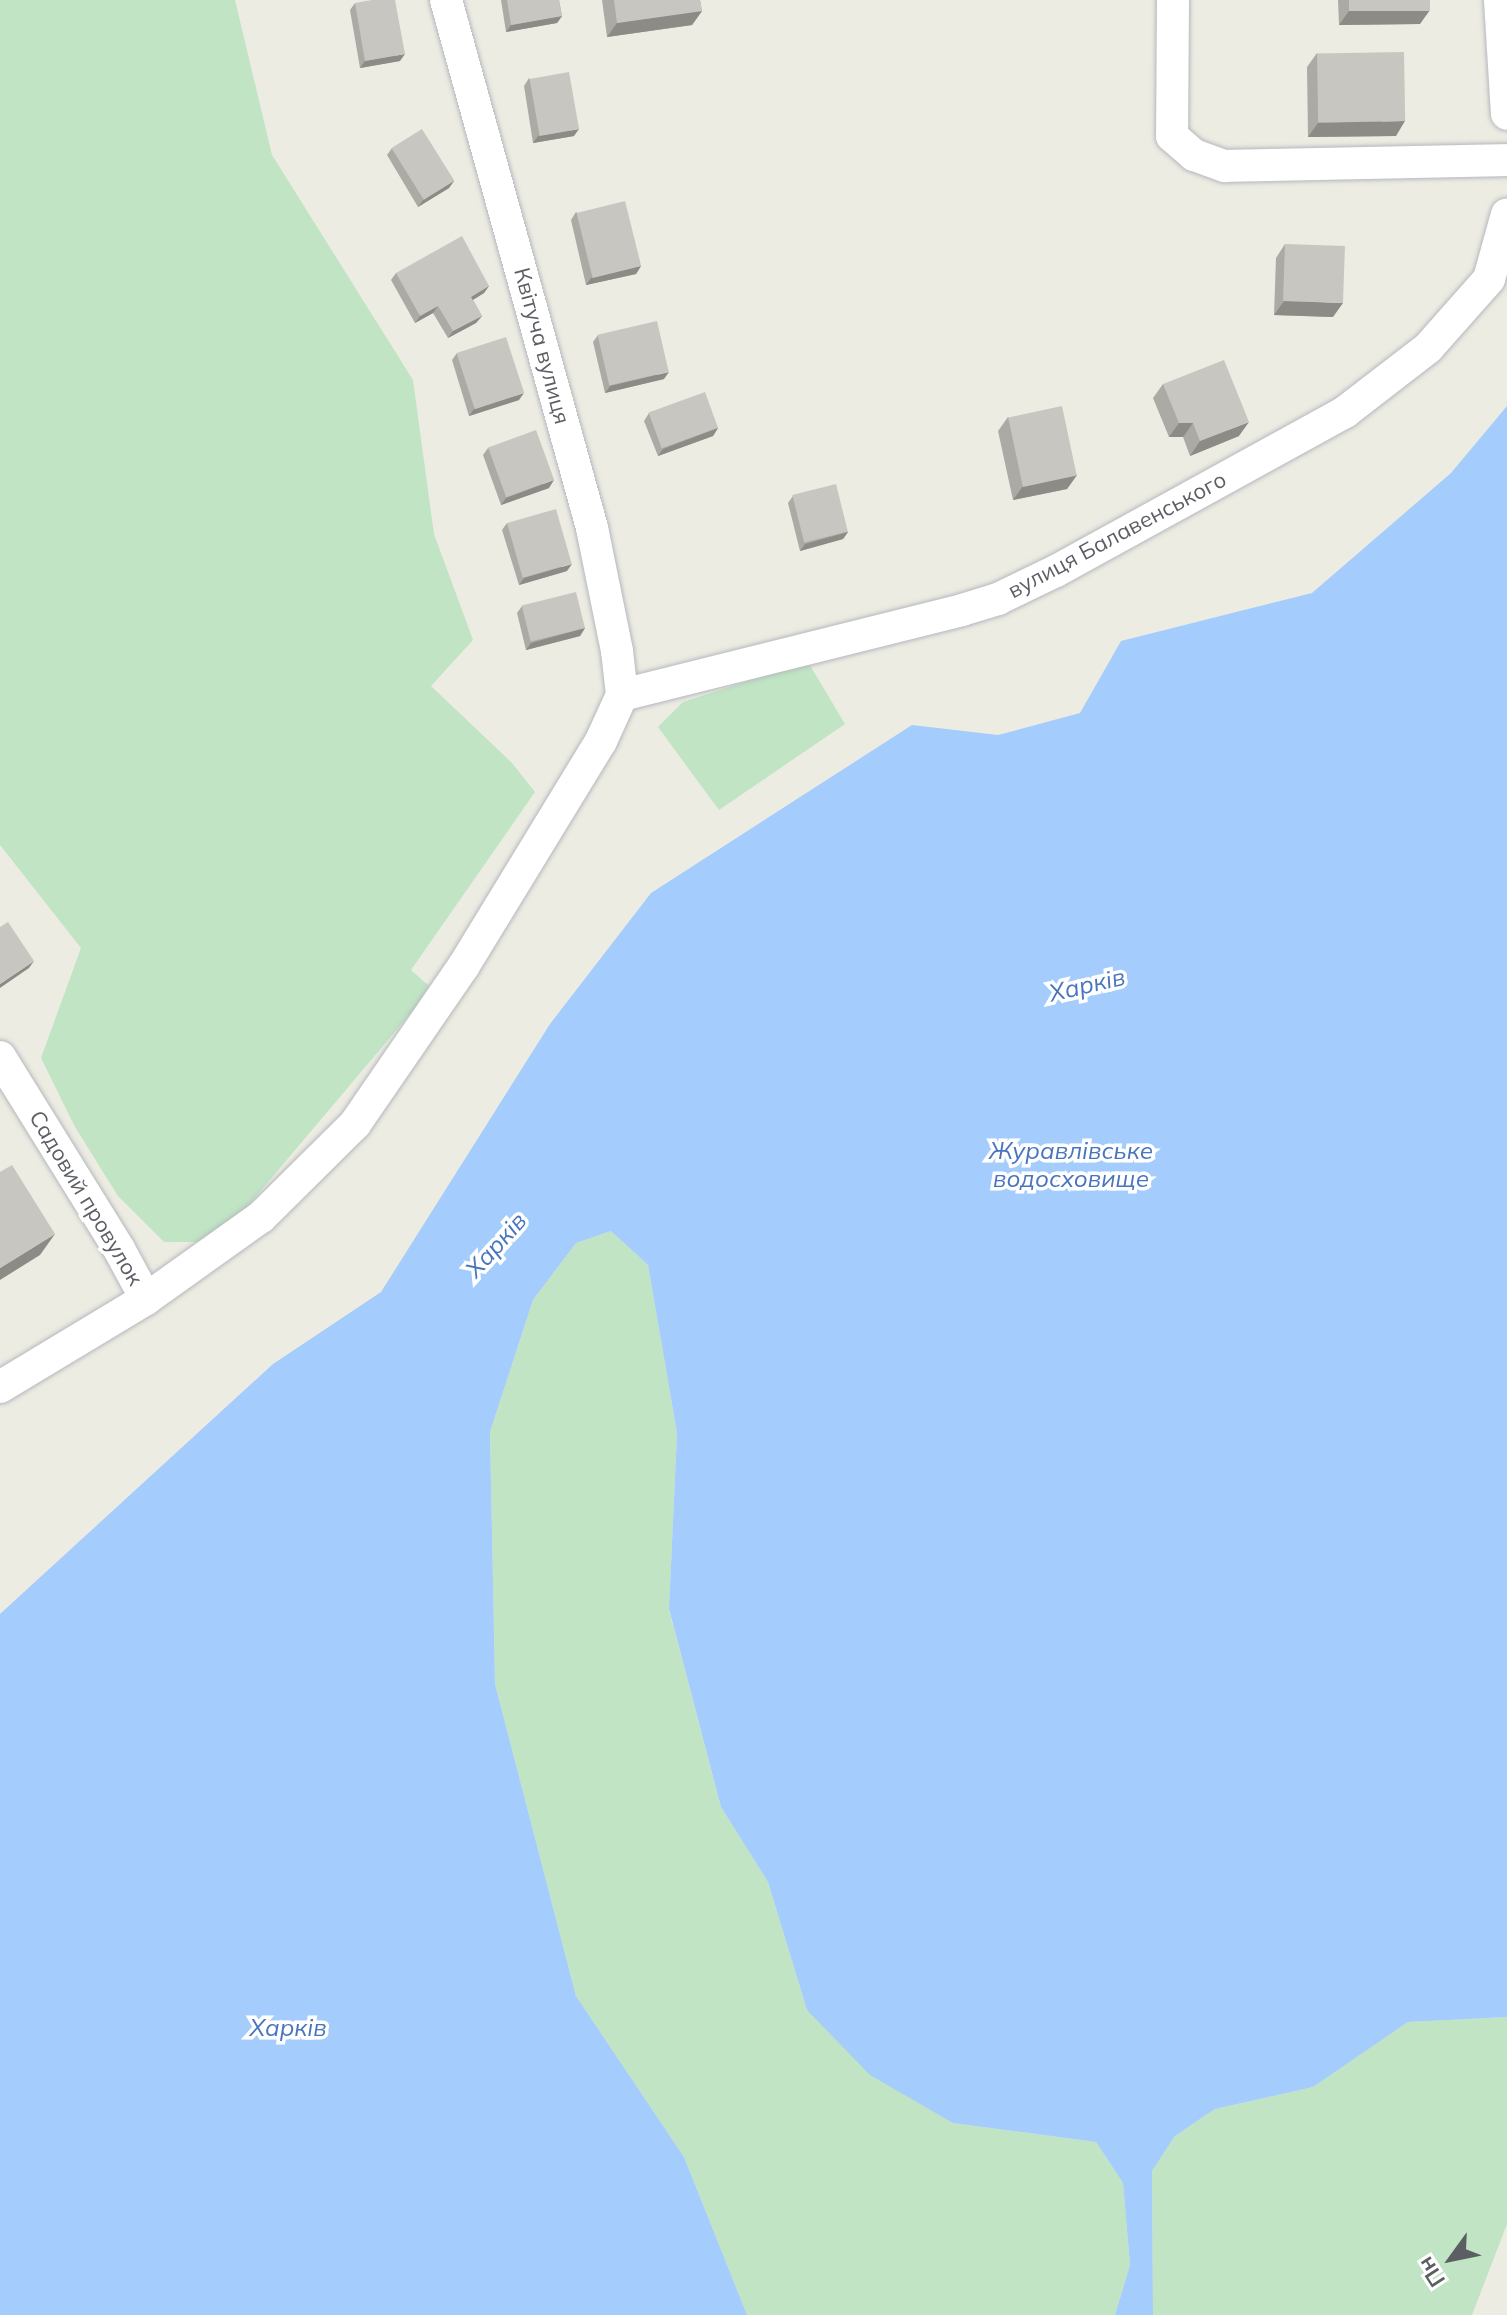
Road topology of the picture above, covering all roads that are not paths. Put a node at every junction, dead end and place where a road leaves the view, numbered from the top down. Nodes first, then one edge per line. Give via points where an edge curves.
1 (446, 0) edge
2 (1173, 0) edge
3 (1500, 0) edge
4 (1507, 114) edge
5 (1507, 160) edge
6 (1507, 214) edge
7 (622, 695) junction
8 (0, 1057) edge
9 (146, 1299) junction
10 (0, 1387) edge

1 - 7 street, Квітуча вулиця via 592,528
2 - 5 street via 1172,136 1194,155 1225,166
3 - 4 street
6 - 7 street, вулиця Балавенського via 1489,279 1428,348 1345,412 1070,564 962,610
7 - 9 street via 601,741 463,967 355,1124 261,1217
8 - 9 street, Садовий провулок
9 - 10 street

